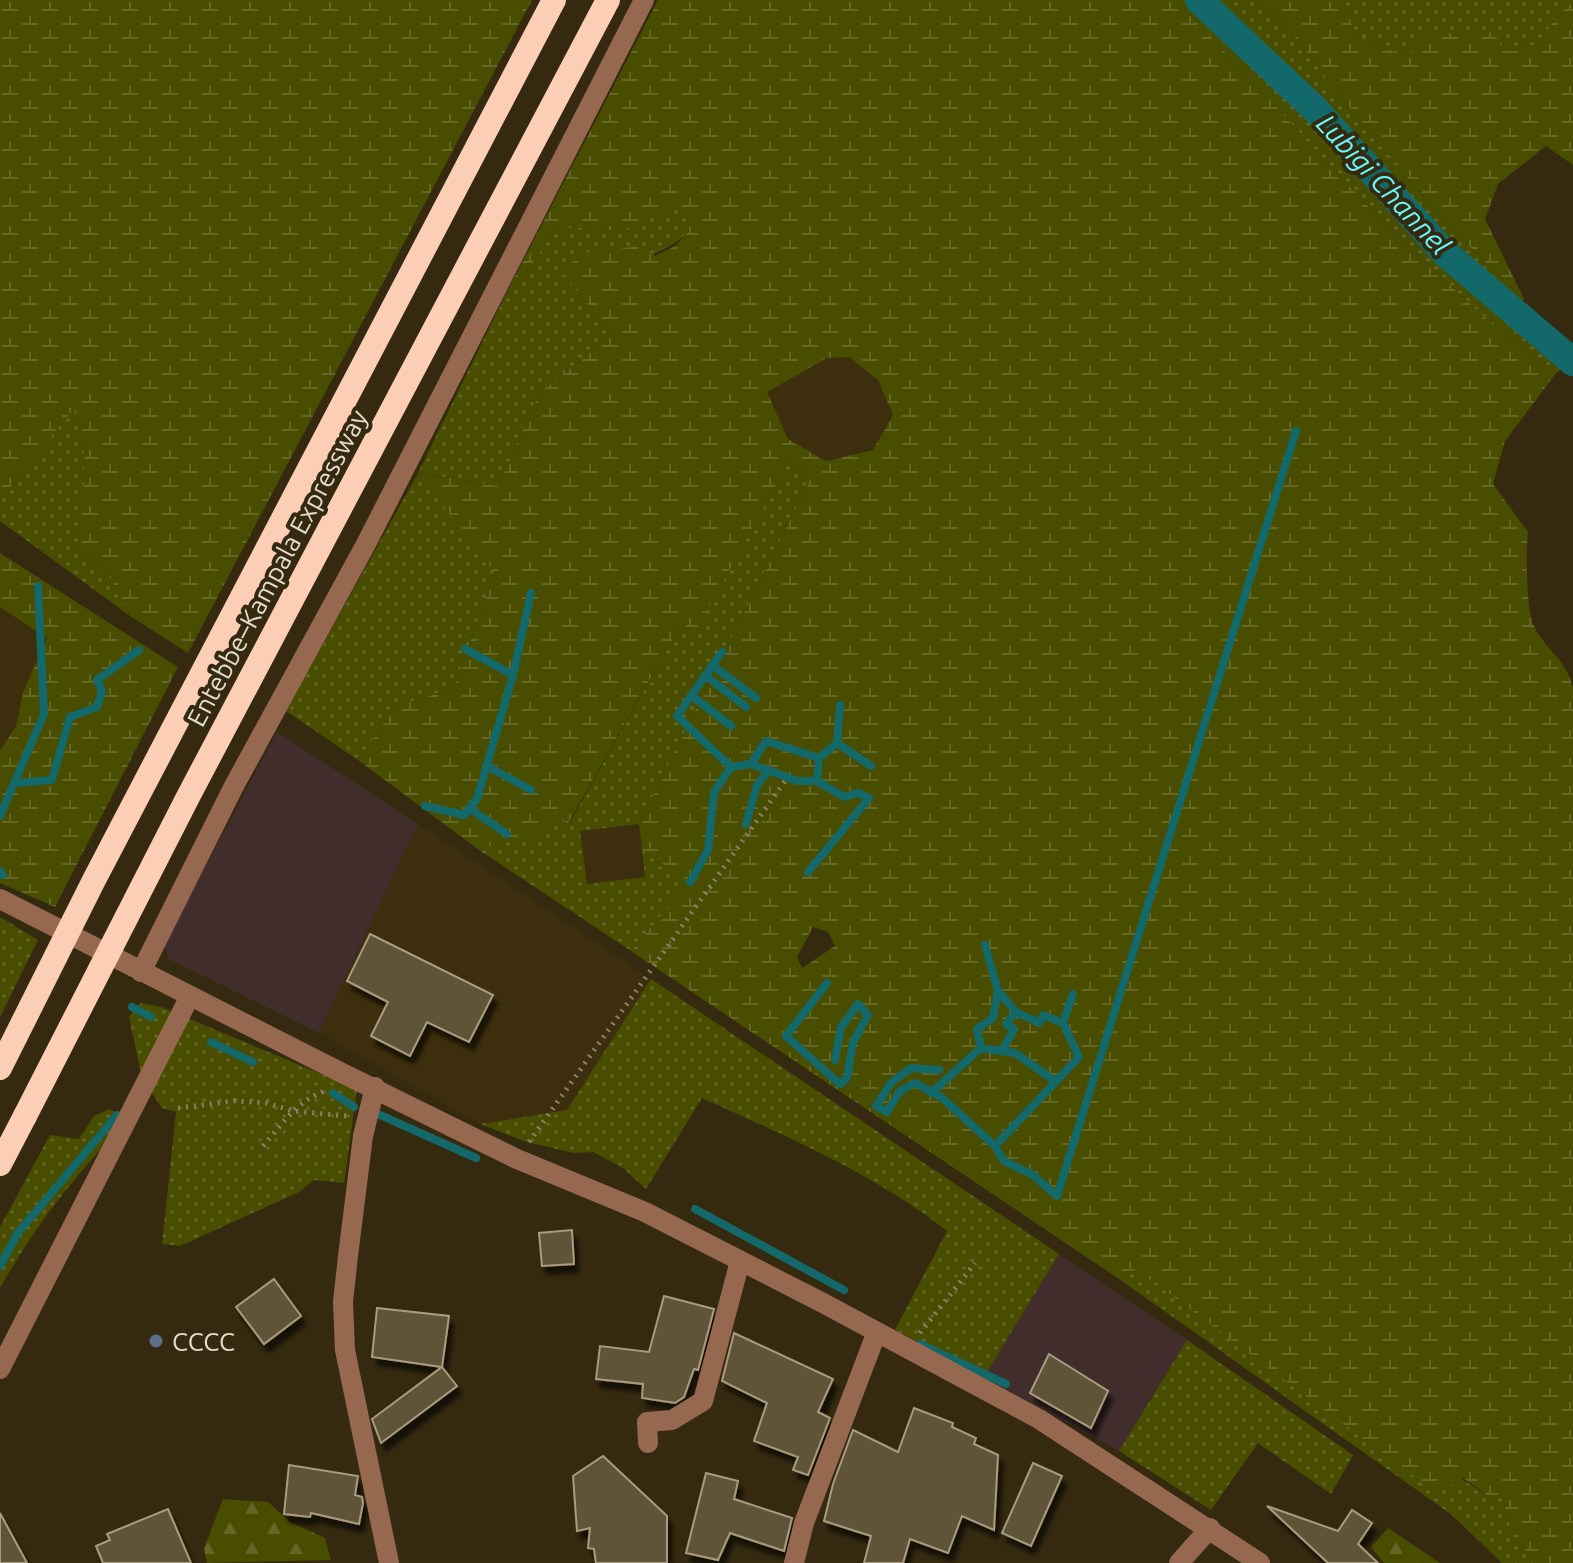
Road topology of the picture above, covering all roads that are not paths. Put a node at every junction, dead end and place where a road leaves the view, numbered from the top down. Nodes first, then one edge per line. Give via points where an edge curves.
1 (554, 0) edge
2 (608, 0) edge
3 (644, 0) edge
4 (0, 899) edge
5 (141, 972) junction
6 (190, 996) junction
7 (0, 1068) edge
8 (375, 1087) junction
9 (0, 1164) edge
10 (740, 1261) junction
11 (876, 1334) junction
12 (0, 1369) edge
13 (648, 1443) dead end
14 (1210, 1528) junction
15 (389, 1563) edge
16 (794, 1563) edge
17 (1179, 1563) edge
18 (1260, 1563) edge

1 - 7 highway, Entebbe–Kampala Expressway, bridge
2 - 9 highway, Entebbe–Kampala Expressway, bridge
3 - 5 street
4 - 5 street
5 - 6 street
6 - 8 street
6 - 12 street
8 - 10 street
8 - 15 street via 345,1287 345,1350
10 - 11 street
10 - 13 street via 703,1401 672,1420 647,1422
11 - 14 street via 1039,1419
11 - 16 street via 804,1523
14 - 17 street
14 - 18 street

